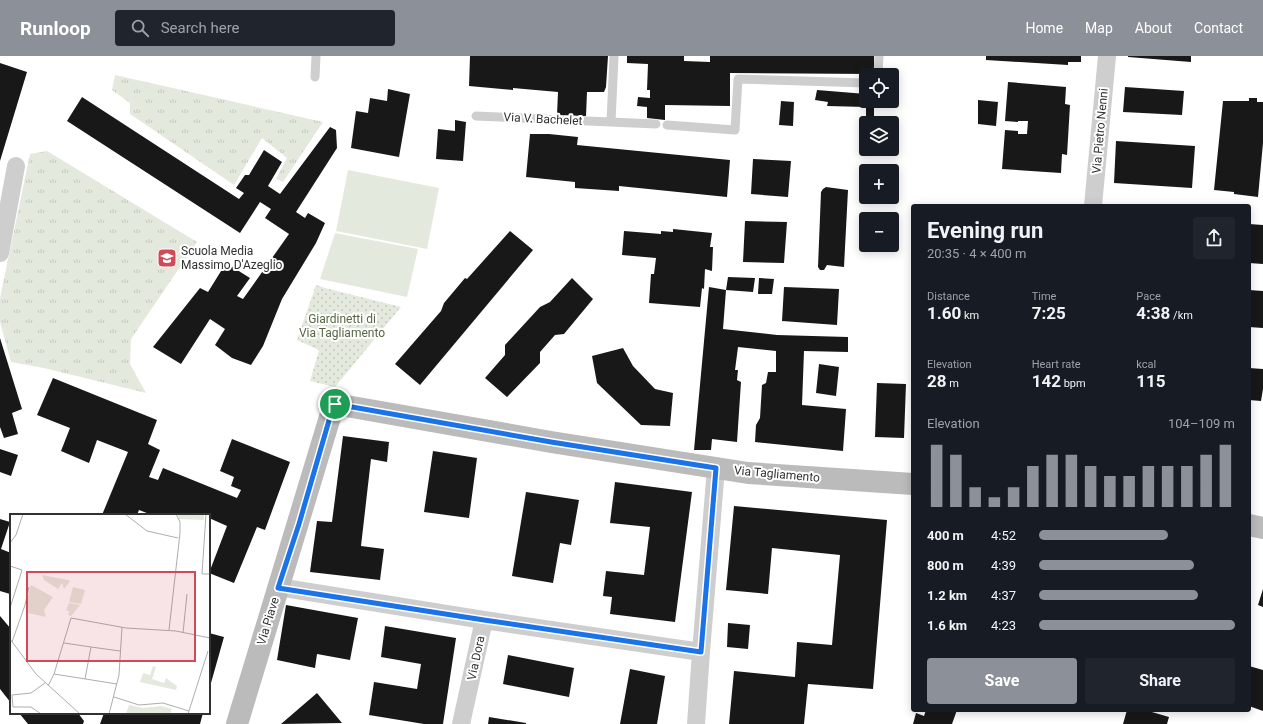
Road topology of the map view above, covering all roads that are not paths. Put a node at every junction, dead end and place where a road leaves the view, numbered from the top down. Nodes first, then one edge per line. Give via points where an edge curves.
1 (316, 56) edge
2 (614, 56) edge
3 (879, 56) edge
4 (1107, 56) edge
5 (878, 68) edge
6 (315, 77) dead end
7 (859, 83) edge
8 (476, 116) dead end
9 (611, 122) junction
10 (656, 124) dead end
11 (667, 125) dead end
12 (16, 166) dead end
13 (1093, 204) edge
14 (0, 253) edge
15 (335, 404) joint
16 (716, 468) junction
17 (911, 484) edge
18 (1251, 525) edge
19 (1263, 528) edge
20 (278, 588) junction
21 (484, 620) junction
22 (701, 652) junction
23 (237, 724) edge
24 (461, 724) edge
25 (696, 724) edge

1 - 6 lane
2 - 9 lane
3 - 5 lane
4 - 13 street, Via Pietro Nenni
7 - 11 lane via 738,79 735,130
8 - 9 lane, Via V. Bachelet
9 - 10 lane, Via V. Bachelet
12 - 14 street
15 - 16 main road, Via Tagliamento
15 - 20 main road, Via Piave
16 - 17 main road, Via Tagliamento via 748,473
16 - 22 street
18 - 19 main road
20 - 21 street
20 - 23 main road, Via Piave
21 - 22 street, Via Dora
21 - 24 street, Via Dora
22 - 25 street

